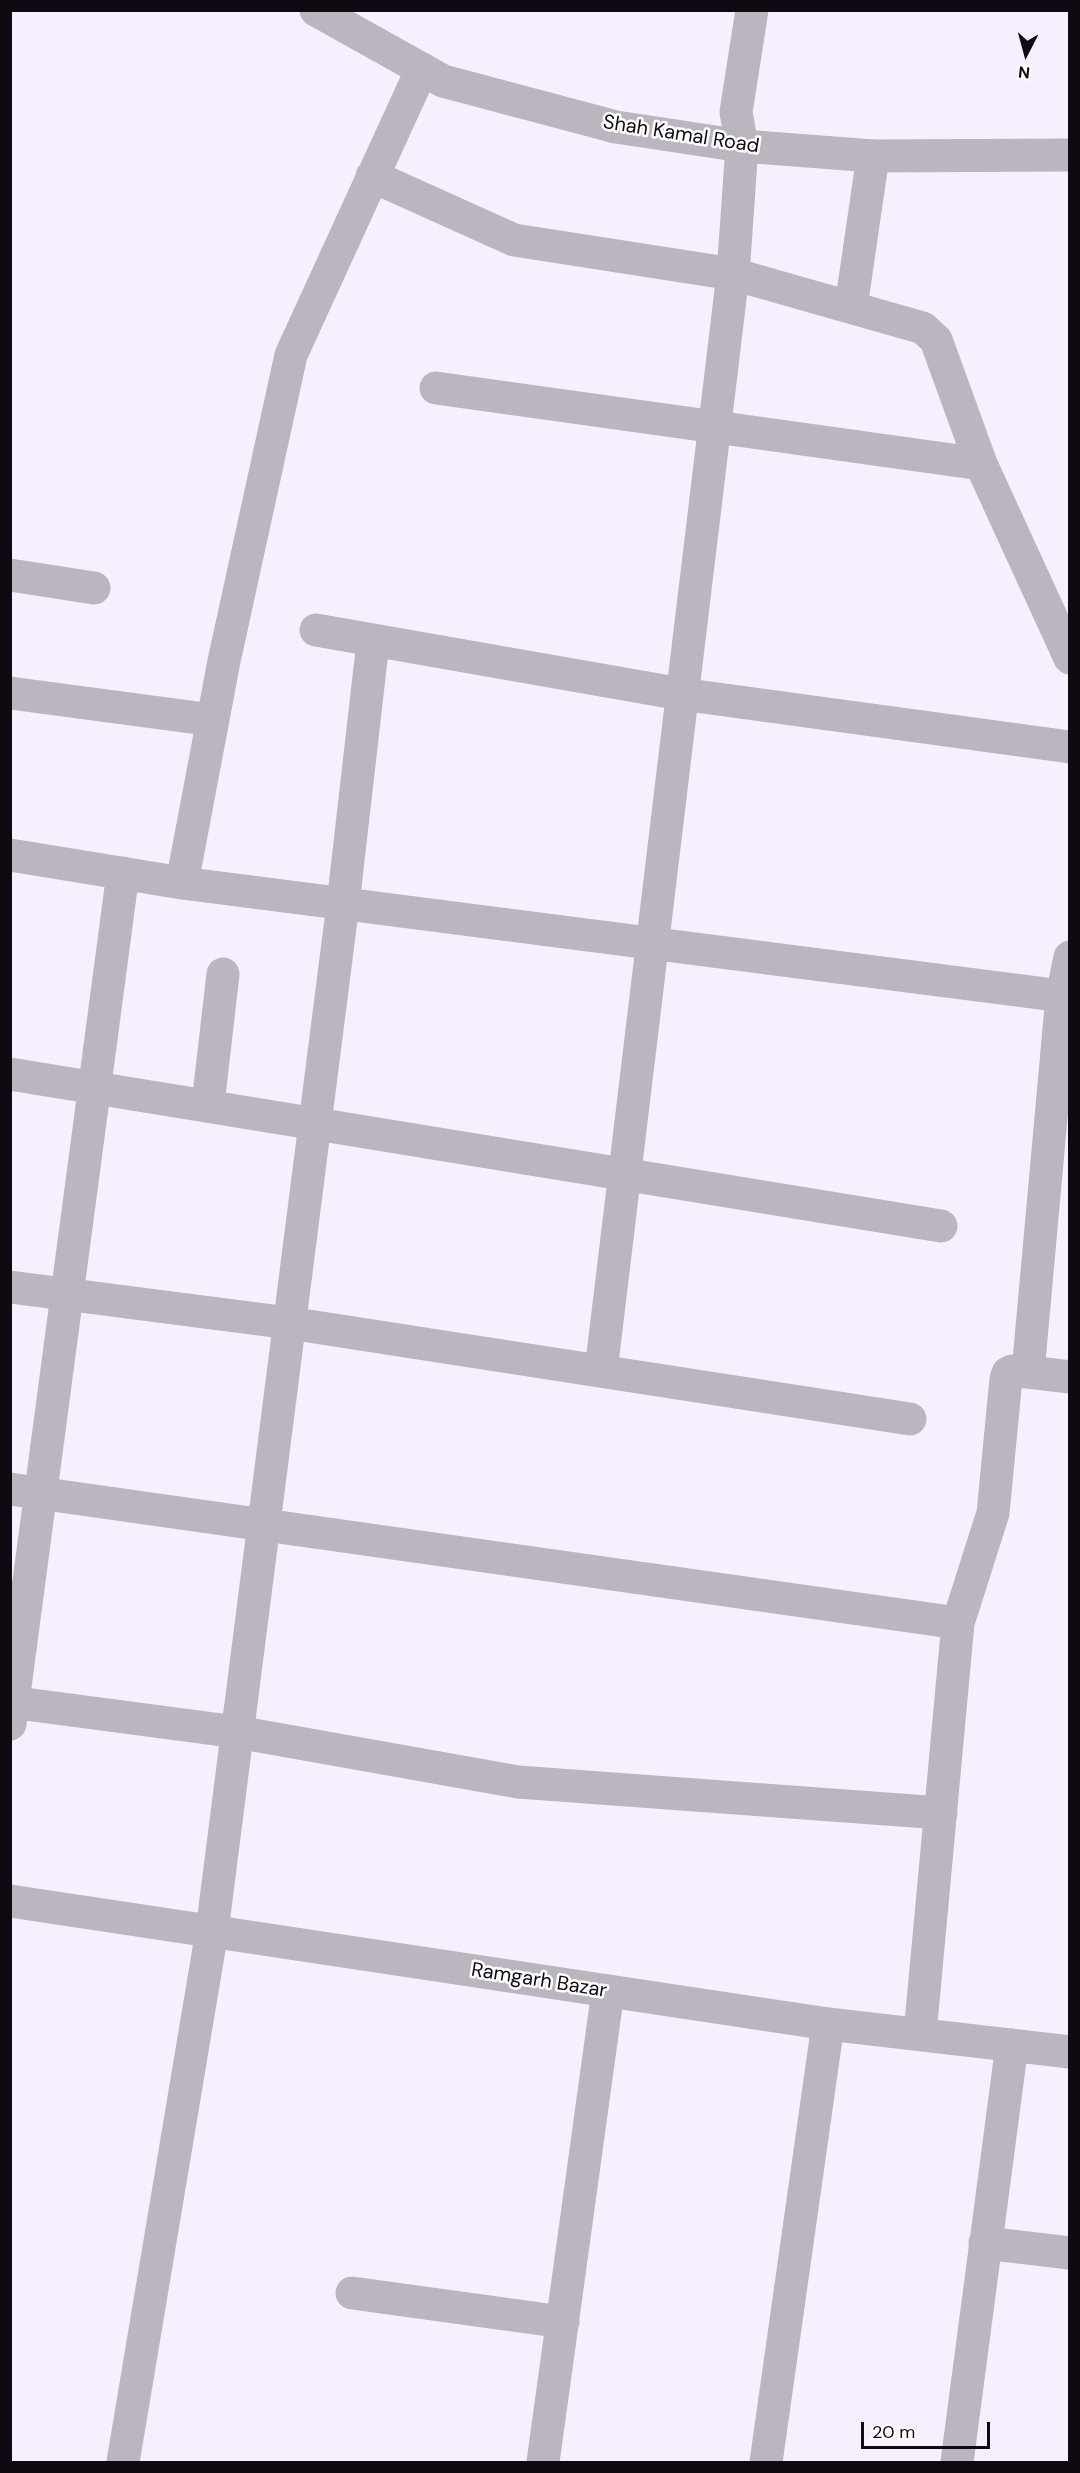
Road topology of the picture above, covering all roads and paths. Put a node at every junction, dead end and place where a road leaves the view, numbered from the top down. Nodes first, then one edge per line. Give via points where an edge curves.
1 (316, 10) edge
2 (752, 10) edge
3 (422, 69) junction
4 (742, 146) junction
5 (1070, 155) edge
6 (873, 156) junction
7 (372, 176) junction
8 (733, 274) junction
9 (851, 307) junction
10 (436, 388) dead end
11 (714, 427) junction
12 (981, 464) junction
13 (10, 575) edge
14 (94, 588) dead end
15 (316, 630) dead end
16 (373, 642) junction
17 (1070, 658) edge
18 (10, 693) edge
19 (681, 694) junction
20 (213, 720) junction
21 (1070, 747) edge
22 (10, 855) edge
23 (123, 873) junction
24 (182, 883) junction
25 (343, 904) junction
26 (651, 943) junction
27 (1070, 957) edge
28 (223, 974) dead end
29 (1066, 996) edge
30 (10, 1074) edge
31 (95, 1086) junction
32 (208, 1104) junction
33 (315, 1122) junction
34 (624, 1173) junction
35 (941, 1226) dead end
36 (10, 1287) edge
37 (67, 1294) junction
38 (289, 1323) junction
39 (601, 1371) junction
40 (1028, 1372) junction
41 (1070, 1377) edge
42 (910, 1419) dead end
43 (26, 1491) edge
44 (263, 1524) junction
45 (958, 1623) junction
46 (11, 1709) edge
47 (237, 1732) junction
48 (941, 1813) junction
49 (10, 1901) edge
50 (212, 1931) junction
51 (608, 1991) junction
52 (828, 2024) junction
53 (920, 2034) junction
54 (1012, 2045) junction
55 (1070, 2052) edge
56 (985, 2243) junction
57 (1070, 2253) edge
58 (352, 2293) dead end
59 (563, 2322) junction
60 (123, 2463) edge
61 (543, 2463) edge
62 (766, 2463) edge
63 (957, 2463) edge

1 - 3 street, Shah Kamal Road
2 - 4 street via 736,112
3 - 4 street, Shah Kamal Road via 443,81 616,127
3 - 7 street
4 - 6 street, Shah Kamal Road
4 - 8 street
5 - 6 street, Shah Kamal Road
6 - 9 street
7 - 8 street via 514,240
7 - 20 street via 291,355
8 - 9 street
8 - 11 street
9 - 12 street via 923,328 936,340
10 - 11 street
11 - 12 street
11 - 19 street
12 - 17 street
13 - 14 street
15 - 16 street
16 - 19 street
16 - 25 street
18 - 20 street
19 - 21 street
19 - 26 street
20 - 24 street
22 - 23 street
23 - 24 street
23 - 31 street
24 - 25 street
25 - 26 street
25 - 33 street
26 - 29 street
26 - 34 street
27 - 29 street
28 - 32 street
29 - 40 street
30 - 31 street
31 - 32 street
31 - 37 street
32 - 33 street
33 - 34 street
33 - 38 street
34 - 35 street
34 - 39 street
36 - 37 street
37 - 38 street
37 - 43 street
38 - 39 street
38 - 44 street
39 - 42 street
40 - 41 street
40 - 45 street via 1012,1371 1006,1379 993,1513
43 - 44 street
43 - 46 street
44 - 45 street
44 - 47 street
45 - 48 street
46 - 47 street
47 - 48 street via 519,1782
47 - 50 street
48 - 53 street
49 - 50 street, Ramgarh Bazar
50 - 51 street, Ramgarh Bazar
50 - 60 street
51 - 52 street, Ramgarh Bazar
51 - 59 street
52 - 53 street, Ramgarh Bazar
52 - 62 street
53 - 54 street, Ramgarh Bazar
54 - 55 street, Ramgarh Bazar
54 - 56 street
56 - 57 street
56 - 63 street
58 - 59 street
59 - 61 street

